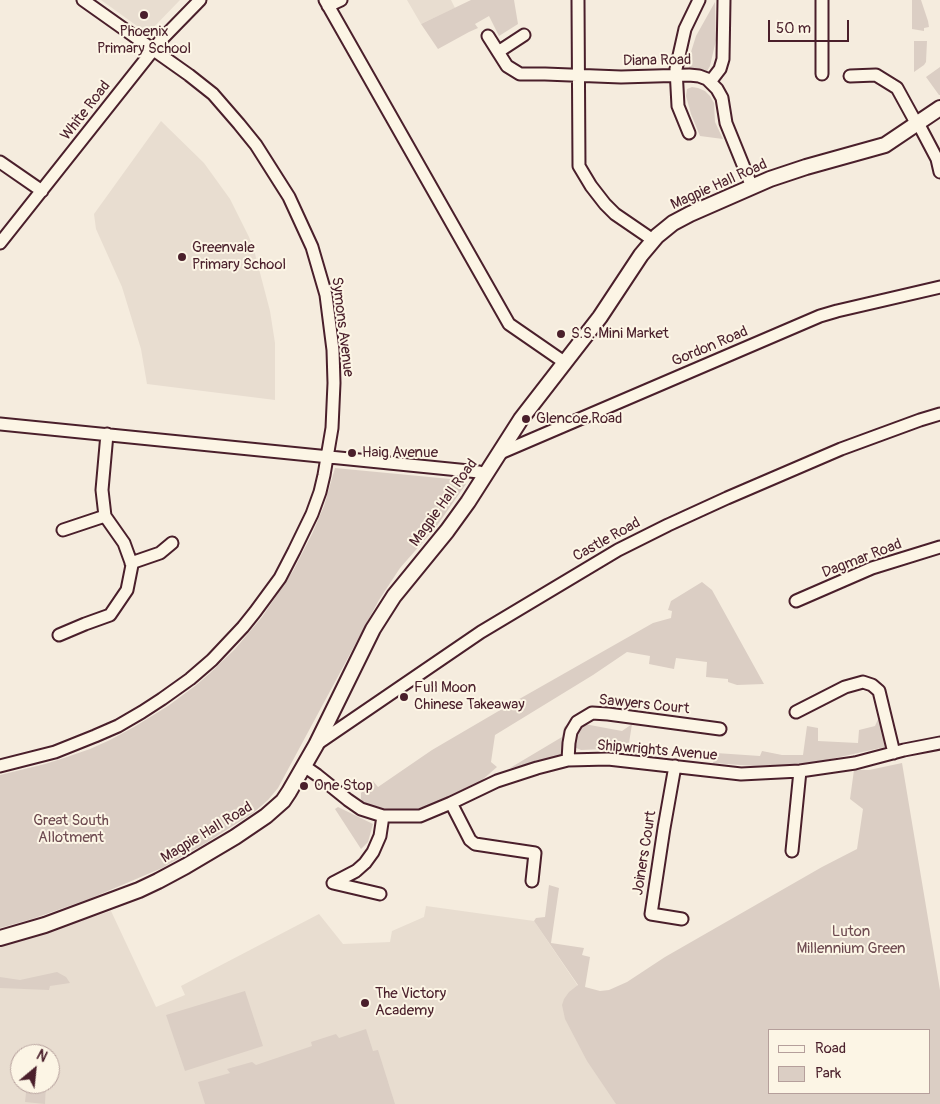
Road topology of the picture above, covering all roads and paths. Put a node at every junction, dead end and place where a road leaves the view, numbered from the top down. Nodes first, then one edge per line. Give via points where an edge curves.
1 (83, 0) edge
2 (200, 0) edge
3 (341, 0) edge
4 (578, 0) edge
5 (699, 0) edge
6 (724, 0) edge
7 (822, 0) edge
8 (326, 3) edge
9 (524, 35) dead end
10 (488, 36) dead end
11 (154, 50) junction
12 (498, 52) junction
13 (822, 74) dead end
14 (676, 75) junction
15 (579, 76) junction
16 (850, 76) dead end
17 (710, 82) junction
18 (940, 108) edge
19 (918, 123) junction
20 (688, 134) dead end
21 (0, 162) edge
22 (940, 172) edge
23 (752, 187) junction
24 (42, 190) junction
25 (653, 240) junction
26 (0, 243) edge
27 (940, 287) edge
28 (564, 362) junction
29 (940, 414) edge
30 (0, 424) edge
31 (107, 434) junction
32 (498, 454) junction
33 (326, 457) junction
34 (485, 475) junction
35 (105, 516) junction
36 (63, 530) dead end
37 (172, 543) dead end
38 (940, 548) edge
39 (131, 563) junction
40 (796, 601) dead end
41 (59, 635) dead end
42 (796, 712) dead end
43 (720, 729) dead end
44 (940, 743) edge
45 (316, 744) junction
46 (894, 753) junction
47 (568, 760) junction
48 (0, 766) edge
49 (304, 766) junction
50 (675, 766) junction
51 (800, 771) junction
52 (451, 803) junction
53 (382, 816) junction
54 (792, 850) dead end
55 (532, 881) dead end
56 (380, 894) dead end
57 (682, 919) dead end
58 (0, 938) edge

1 - 11 street, Symons Avenue
2 - 11 street, White Road
3 - 8 street
4 - 15 street
5 - 14 street via 685,29
6 - 17 street via 723,59
7 - 13 street
8 - 28 street via 508,324
9 - 12 street
10 - 12 street, Diana Road
11 - 24 street, White Road
11 - 33 street, Symons Avenue via 213,94 256,145 289,197 312,247 326,294 333,350 332,428
12 - 15 street, Diana Road via 507,66 520,74
14 - 15 street, Diana Road
14 - 17 street, Diana Road via 699,76
14 - 20 street via 678,106
15 - 25 street via 579,166 614,214
16 - 19 street via 876,75 897,88
17 - 23 street via 722,98 726,123
18 - 19 street, Magpie Hall Road
19 - 22 street via 937,159
19 - 23 street, Magpie Hall Road via 885,144
21 - 24 street
23 - 25 street, Magpie Hall Road via 673,223
24 - 26 street, White Road
25 - 28 street, Magpie Hall Road via 608,306
27 - 32 street, Gordon Road via 820,316
28 - 32 street, Magpie Hall Road
29 - 45 street, Castle Road via 883,432 815,460 618,550 481,632
30 - 31 street
31 - 33 street
31 - 35 street via 102,490
32 - 34 street, Magpie Hall Road
33 - 34 street
33 - 48 street, Symons Avenue via 320,492 312,514 280,578 248,621 212,660 162,699 118,726 55,752
34 - 45 street, Magpie Hall Road via 455,520 388,605
35 - 36 street
35 - 39 street via 124,542
37 - 39 street via 160,554
38 - 40 street, Dagmar Road via 872,568
39 - 41 street via 127,590 110,615
42 - 46 street via 845,688 863,682 872,684 879,691
43 - 47 street, Sawyers Court via 592,713 577,722 571,732
44 - 46 street, Shipwrights Avenue
45 - 49 street, Magpie Hall Road
46 - 51 street, Shipwrights Avenue
47 - 50 street, Shipwrights Avenue via 608,759
47 - 52 street, Shipwrights Avenue via 496,781
49 - 53 street, Shipwrights Avenue via 361,809
49 - 58 street, Magpie Hall Road via 275,809 186,866 139,890
50 - 51 street, Shipwrights Avenue via 741,774
50 - 57 street, Joiners Court via 651,914
51 - 54 street
52 - 53 street, Shipwrights Avenue via 420,816
52 - 55 street via 475,844 535,852
53 - 56 street via 380,836 365,863 333,883

